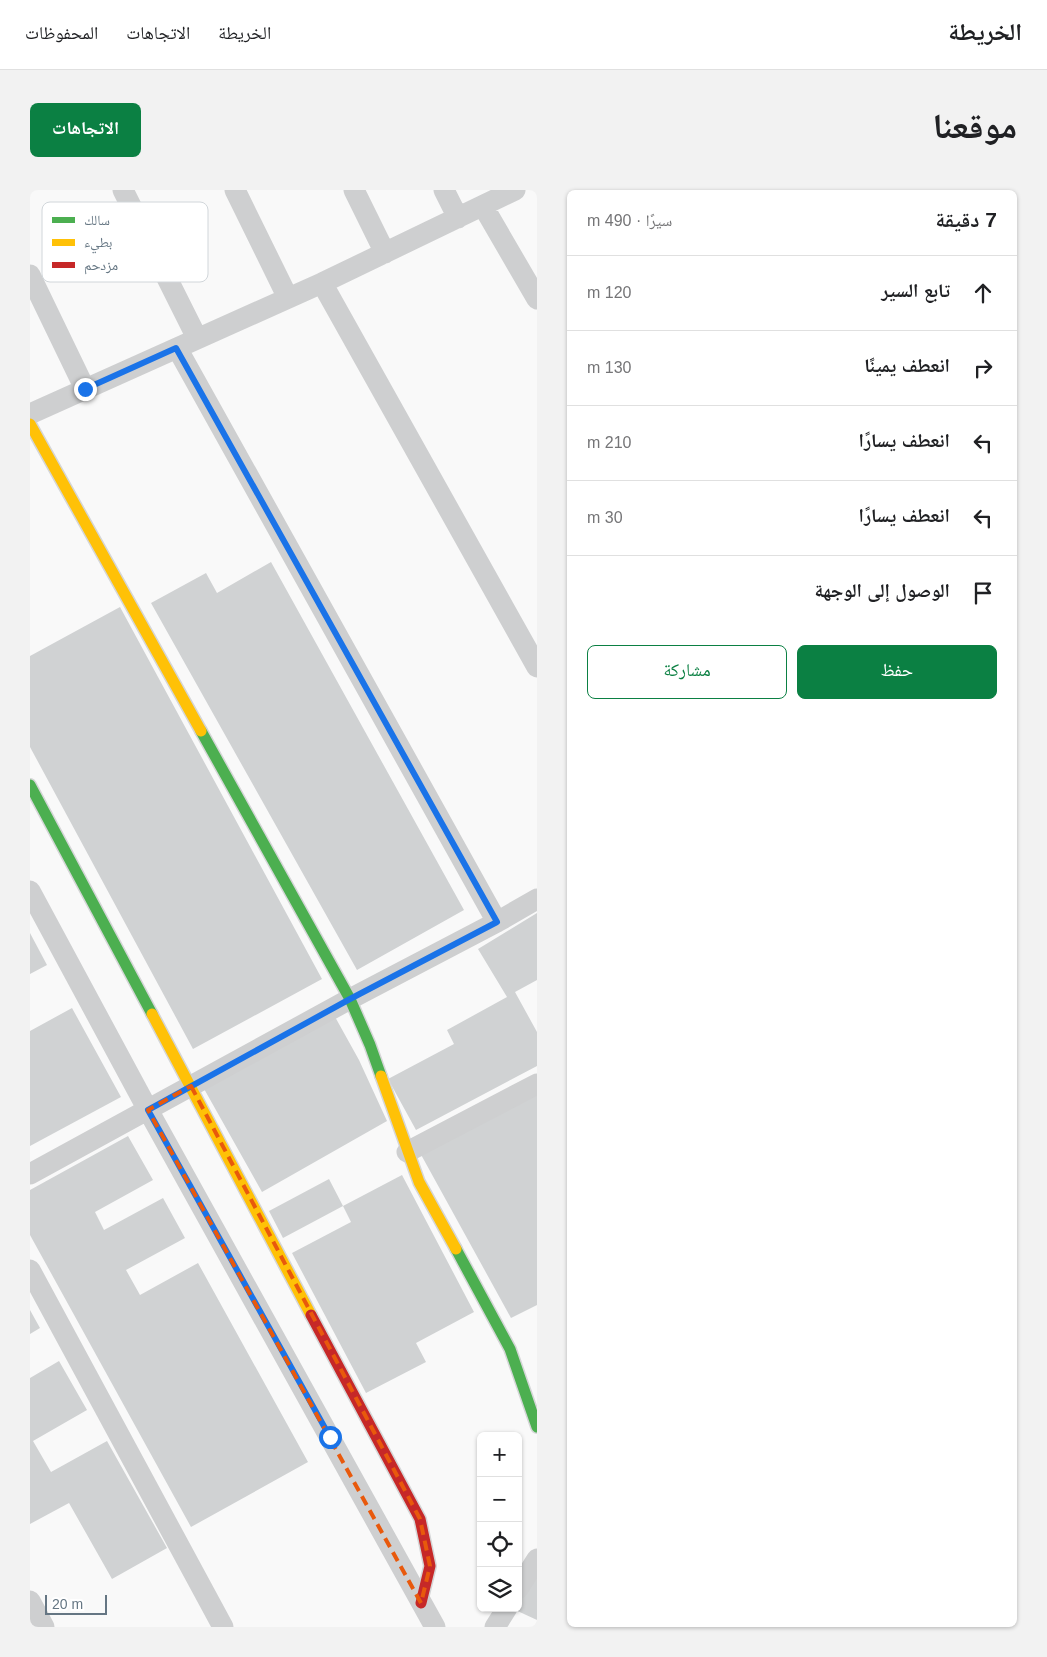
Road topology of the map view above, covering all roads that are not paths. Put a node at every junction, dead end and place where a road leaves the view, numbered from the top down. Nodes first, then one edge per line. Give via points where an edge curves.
1 (123, 190) edge
2 (235, 190) edge
3 (354, 190) edge
4 (444, 190) edge
5 (515, 190) edge
6 (129, 202) edge
7 (483, 206) junction
8 (458, 218) junction
9 (385, 253) junction
10 (30, 275) edge
11 (169, 282) edge
12 (322, 283) junction
13 (288, 298) junction
14 (537, 299) edge
15 (197, 338) junction
16 (176, 348) junction
17 (85, 389) junction
18 (30, 414) edge
19 (30, 424) edge
20 (537, 667) edge
21 (30, 784) edge
22 (30, 890) edge
23 (537, 899) edge
24 (497, 922) junction
25 (350, 999) junction
26 (537, 1084) edge
27 (191, 1086) junction
28 (148, 1110) junction
29 (407, 1152) junction
30 (30, 1174) edge
31 (30, 1270) edge
32 (537, 1427) edge
33 (537, 1559) edge
34 (522, 1583) edge
35 (30, 1601) edge
36 (421, 1603) junction
37 (504, 1612) edge
38 (44, 1627) edge
39 (223, 1627) edge
40 (435, 1627) edge
41 (495, 1627) edge

1 - 6 street
2 - 13 street
3 - 9 street
4 - 8 street
5 - 7 street
7 - 8 street
7 - 14 street
8 - 9 street
9 - 12 street
10 - 17 street
11 - 15 street
12 - 13 street
12 - 20 street
13 - 15 street
15 - 16 street
16 - 17 street
16 - 24 street
17 - 18 street
19 - 25 street
21 - 27 street
22 - 28 street
23 - 24 street
24 - 25 street
25 - 27 street
25 - 29 street via 370,1045
26 - 29 street
27 - 28 street
27 - 36 street via 420,1519 430,1566
28 - 30 street
28 - 36 street
29 - 32 street via 419,1182 510,1349
31 - 39 street
33 - 34 street
35 - 38 street
36 - 40 street
37 - 41 street

